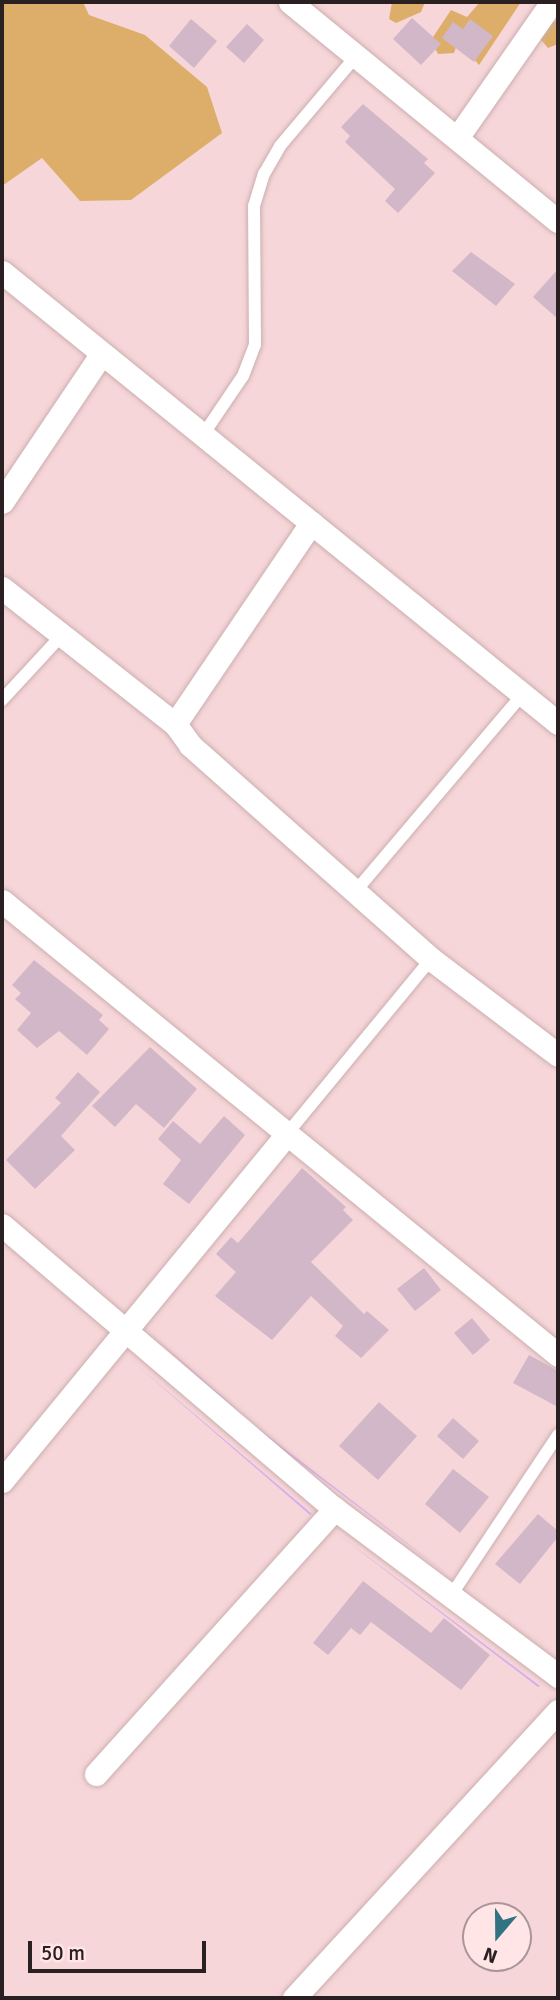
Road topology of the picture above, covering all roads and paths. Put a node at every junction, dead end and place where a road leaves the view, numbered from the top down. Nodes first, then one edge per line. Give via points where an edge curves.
1 (290, 2) edge
2 (552, 2) edge
3 (356, 56) junction
4 (457, 138) junction
5 (558, 220) edge
6 (2, 272) edge
7 (102, 353) junction
8 (203, 435) junction
9 (2, 502) edge
10 (312, 523) junction
11 (2, 588) edge
12 (62, 635) junction
13 (523, 694) junction
14 (2, 700) edge
15 (558, 723) edge
16 (175, 724) junction
17 (354, 893) junction
18 (2, 901) edge
19 (431, 959) junction
20 (558, 1055) edge
21 (286, 1135) junction
22 (2, 1225) edge
23 (124, 1331) junction
24 (558, 1355) edge
25 (558, 1435) edge
26 (2, 1481) edge
27 (335, 1509) junction
28 (450, 1597) junction
29 (558, 1676) edge
30 (558, 1711) edge
31 (96, 1774) dead end
32 (294, 1998) edge

1 - 3 street
2 - 4 street
3 - 4 street
3 - 8 lane via 280,146 264,174 254,206 255,345 243,376
4 - 5 street
6 - 7 street
7 - 8 street
7 - 9 street
8 - 10 street
10 - 13 street
10 - 16 street
11 - 12 street
12 - 14 lane
12 - 16 street
13 - 15 street
13 - 17 lane
16 - 17 street via 190,745
17 - 19 street
18 - 21 street
19 - 20 street
19 - 21 lane
21 - 23 street
21 - 24 street
22 - 23 street
23 - 26 street
23 - 27 street
25 - 28 lane
27 - 28 street
27 - 31 street
28 - 29 street
30 - 32 street

